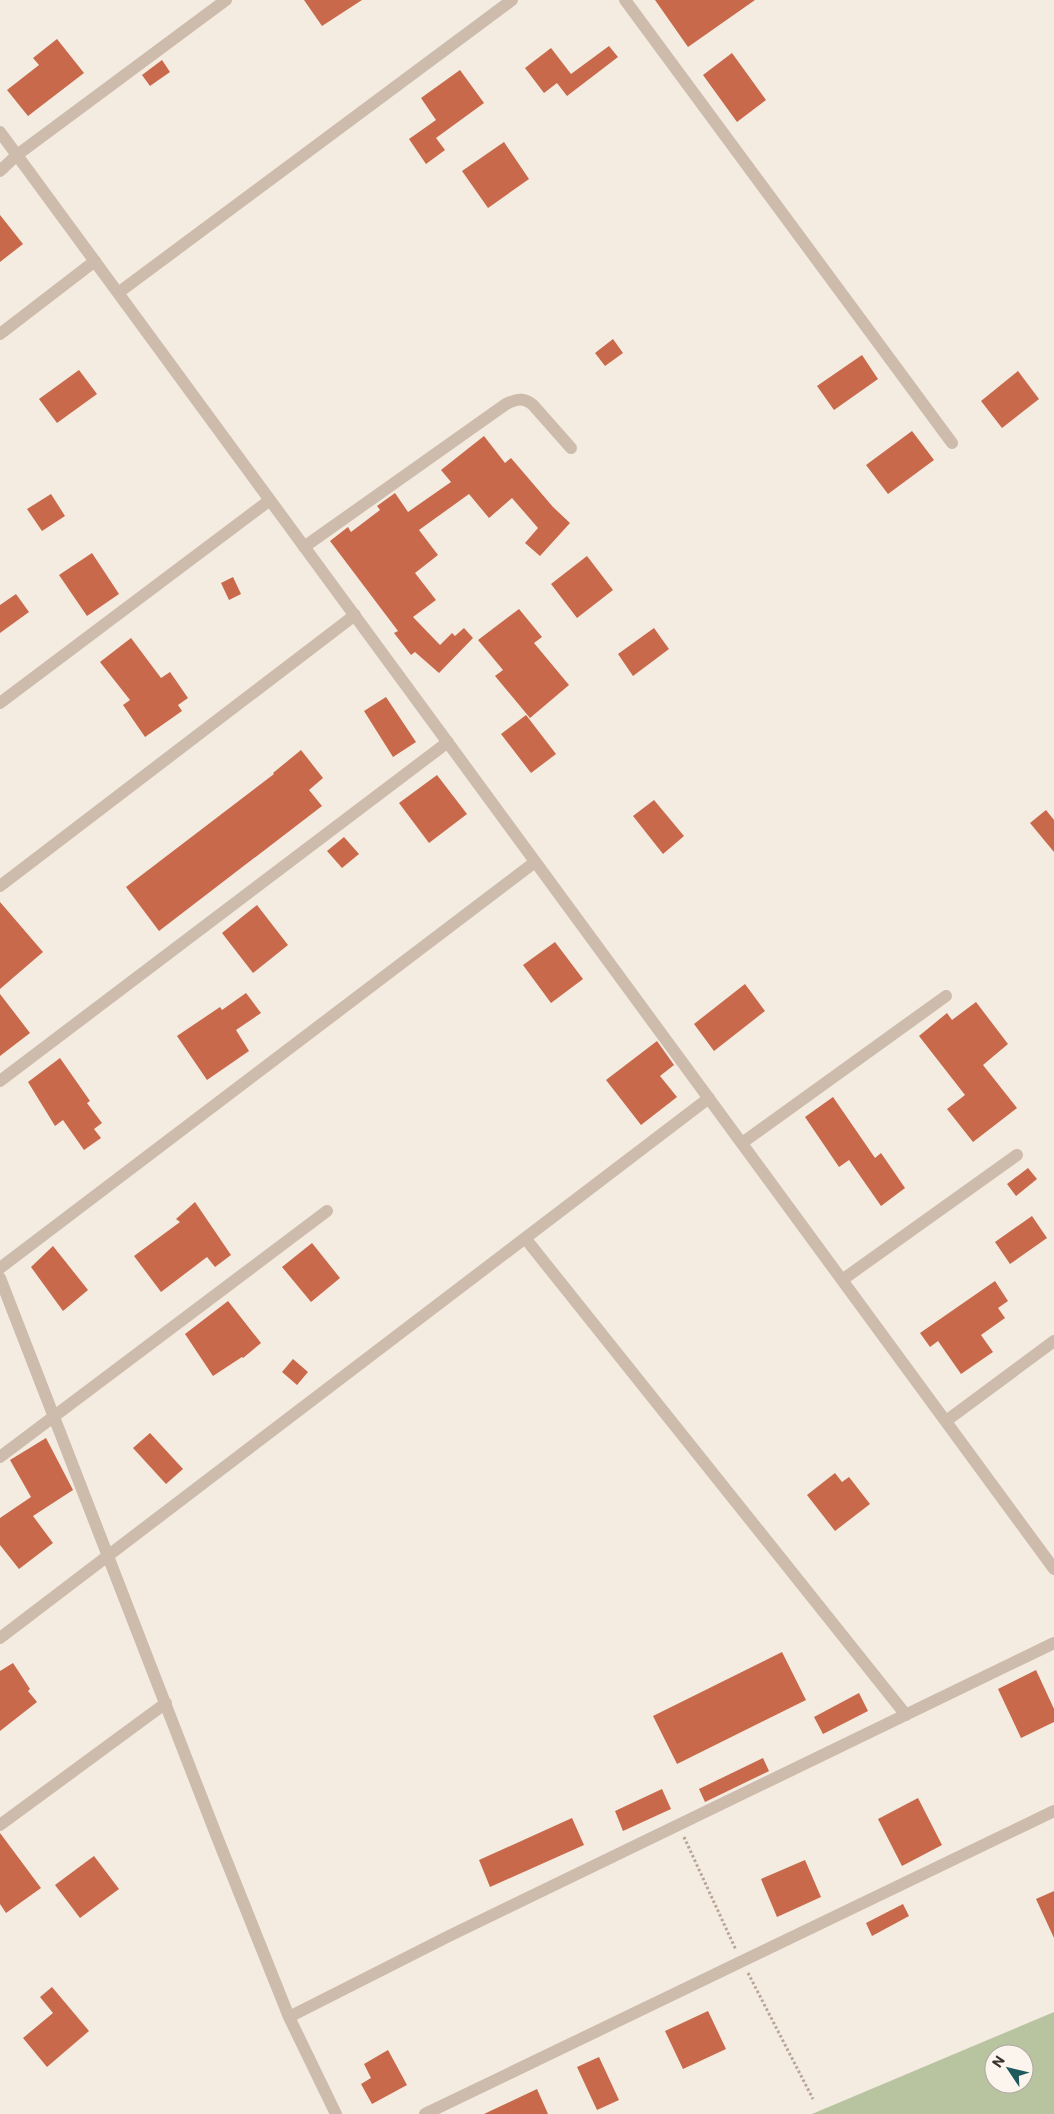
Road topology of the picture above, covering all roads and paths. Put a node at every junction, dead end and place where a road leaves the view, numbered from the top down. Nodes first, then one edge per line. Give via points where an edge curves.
1 (226, 0) edge
2 (512, 0) edge
3 (625, 0) edge
4 (209, 5) edge
5 (0, 132) edge
6 (17, 155) junction
7 (0, 171) edge
8 (95, 261) junction
9 (118, 293) junction
10 (0, 334) edge
11 (952, 443) dead end
12 (571, 448) dead end
13 (270, 500) junction
14 (304, 547) junction
15 (355, 615) junction
16 (0, 704) edge
17 (448, 742) junction
18 (535, 862) junction
19 (0, 886) edge
20 (946, 996) dead end
21 (0, 1082) edge
22 (709, 1098) junction
23 (742, 1143) junction
24 (1017, 1154) dead end
25 (327, 1211) dead end
26 (525, 1238) junction
27 (0, 1268) edge
28 (0, 1278) edge
29 (842, 1280) junction
30 (1054, 1342) edge
31 (54, 1417) junction
32 (946, 1421) junction
33 (0, 1457) edge
34 (108, 1556) junction
35 (1052, 1563) edge
36 (0, 1638) edge
37 (1054, 1643) edge
38 (166, 1703) junction
39 (906, 1716) junction
40 (1054, 1811) edge
41 (0, 1825) edge
42 (289, 2017) junction
43 (336, 2114) edge
44 (425, 2114) edge

1 - 4 street
2 - 9 street
3 - 11 street
4 - 6 street
5 - 6 street
6 - 7 street
6 - 8 street
8 - 9 street
8 - 10 street
9 - 13 street
12 - 14 street via 533,405 518,398
13 - 14 street
13 - 16 street
14 - 15 street
15 - 17 street
15 - 19 street
17 - 18 street
17 - 21 street
18 - 22 street
18 - 27 street
20 - 23 street
22 - 23 street
22 - 26 street
23 - 29 street
24 - 29 street
25 - 31 street
26 - 34 street
26 - 39 street
28 - 31 street
29 - 32 street
30 - 32 street
31 - 33 street
31 - 34 street
32 - 35 street
34 - 36 street
34 - 38 street
37 - 39 street
38 - 41 street
38 - 42 street
39 - 42 street
40 - 44 street
42 - 43 street

